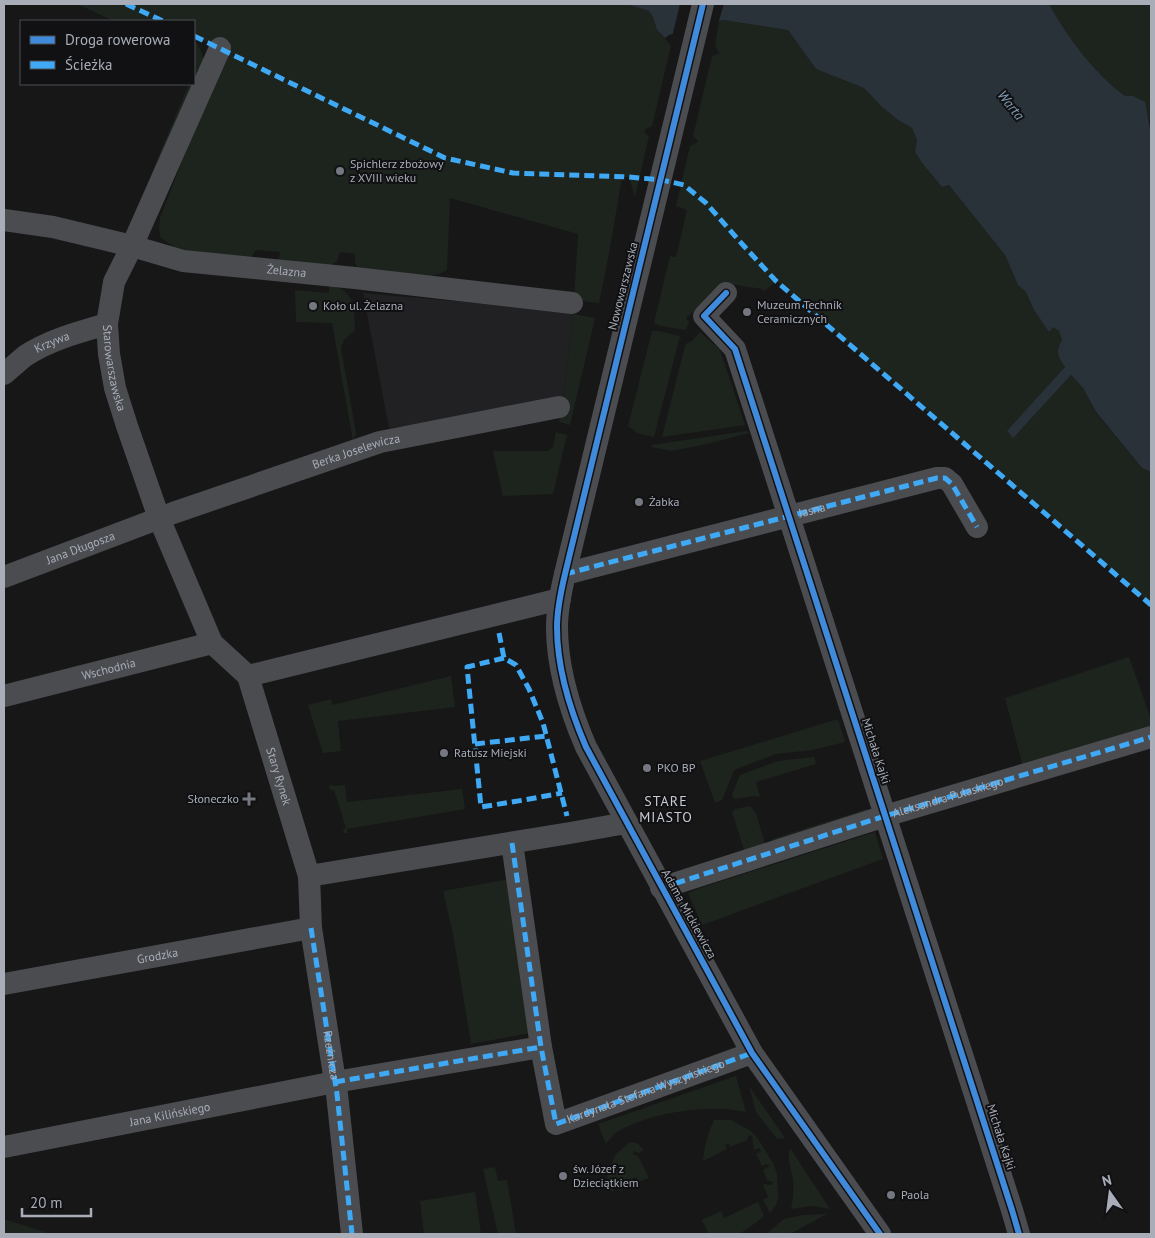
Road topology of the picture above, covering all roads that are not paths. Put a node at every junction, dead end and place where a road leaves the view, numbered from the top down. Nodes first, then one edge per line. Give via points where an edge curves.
1 (703, 4) edge
2 (220, 48) dead end
3 (4, 220) edge
4 (132, 246) junction
5 (726, 293) dead end
6 (572, 303) dead end
7 (107, 324) junction
8 (4, 374) edge
9 (559, 407) dead end
10 (789, 516) junction
11 (159, 518) junction
12 (977, 527) dead end
13 (565, 574) junction
14 (4, 577) edge
15 (560, 599) junction
16 (212, 643) junction
17 (248, 676) junction
18 (4, 696) edge
19 (1151, 737) edge
20 (885, 816) junction
21 (626, 822) junction
22 (512, 843) junction
23 (309, 876) junction
24 (661, 888) junction
25 (311, 928) junction
26 (4, 984) edge
27 (541, 1047) junction
28 (752, 1053) junction
29 (335, 1082) junction
30 (4, 1148) edge
31 (352, 1234) edge
32 (880, 1234) edge
33 (1019, 1234) edge

1 - 13 street, Nowowarszawska
2 - 4 street, Starowarszawska
3 - 4 street, Żelazna
4 - 6 street, Żelazna via 183,261
4 - 7 street, Starowarszawska via 114,282
5 - 10 street, Michała Kajki via 704,316 735,349
7 - 8 street, Krzywa via 41,348 25,356
7 - 11 street, Starowarszawska via 115,388
9 - 11 street, Berka Joselewicza via 380,442
10 - 12 street, Jasna via 945,478 952,484
10 - 13 street, Jasna
10 - 20 street, Michała Kajki
11 - 14 street, Jana Długosza
11 - 16 street, Starowarszawska
13 - 15 street, Adama Mickiewicza
15 - 17 street
15 - 21 street, Adama Mickiewicza via 557,627 560,661 573,716
16 - 17 street, Starowarszawska
16 - 18 street, Wschodnia
17 - 23 street, Stary Rynek
19 - 20 street, Aleksandra Pułaskiego
20 - 24 street, Aleksandra Pułaskiego
20 - 33 street, Michała Kajki
21 - 22 street
21 - 24 street, Adama Mickiewicza
22 - 23 street
22 - 27 street, Kardynała Stefana Wyszyńskiego
23 - 25 street, Rzeźnicza
24 - 28 street, Adama Mickiewicza
25 - 26 street, Grodzka
25 - 29 street, Rzeźnicza
27 - 28 street, Kardynała Stefana Wyszyńskiego via 556,1124
27 - 29 street
28 - 32 street, Adama Mickiewicza
29 - 30 street, Jana Kilińskiego
29 - 31 street, Rzeźnicza

